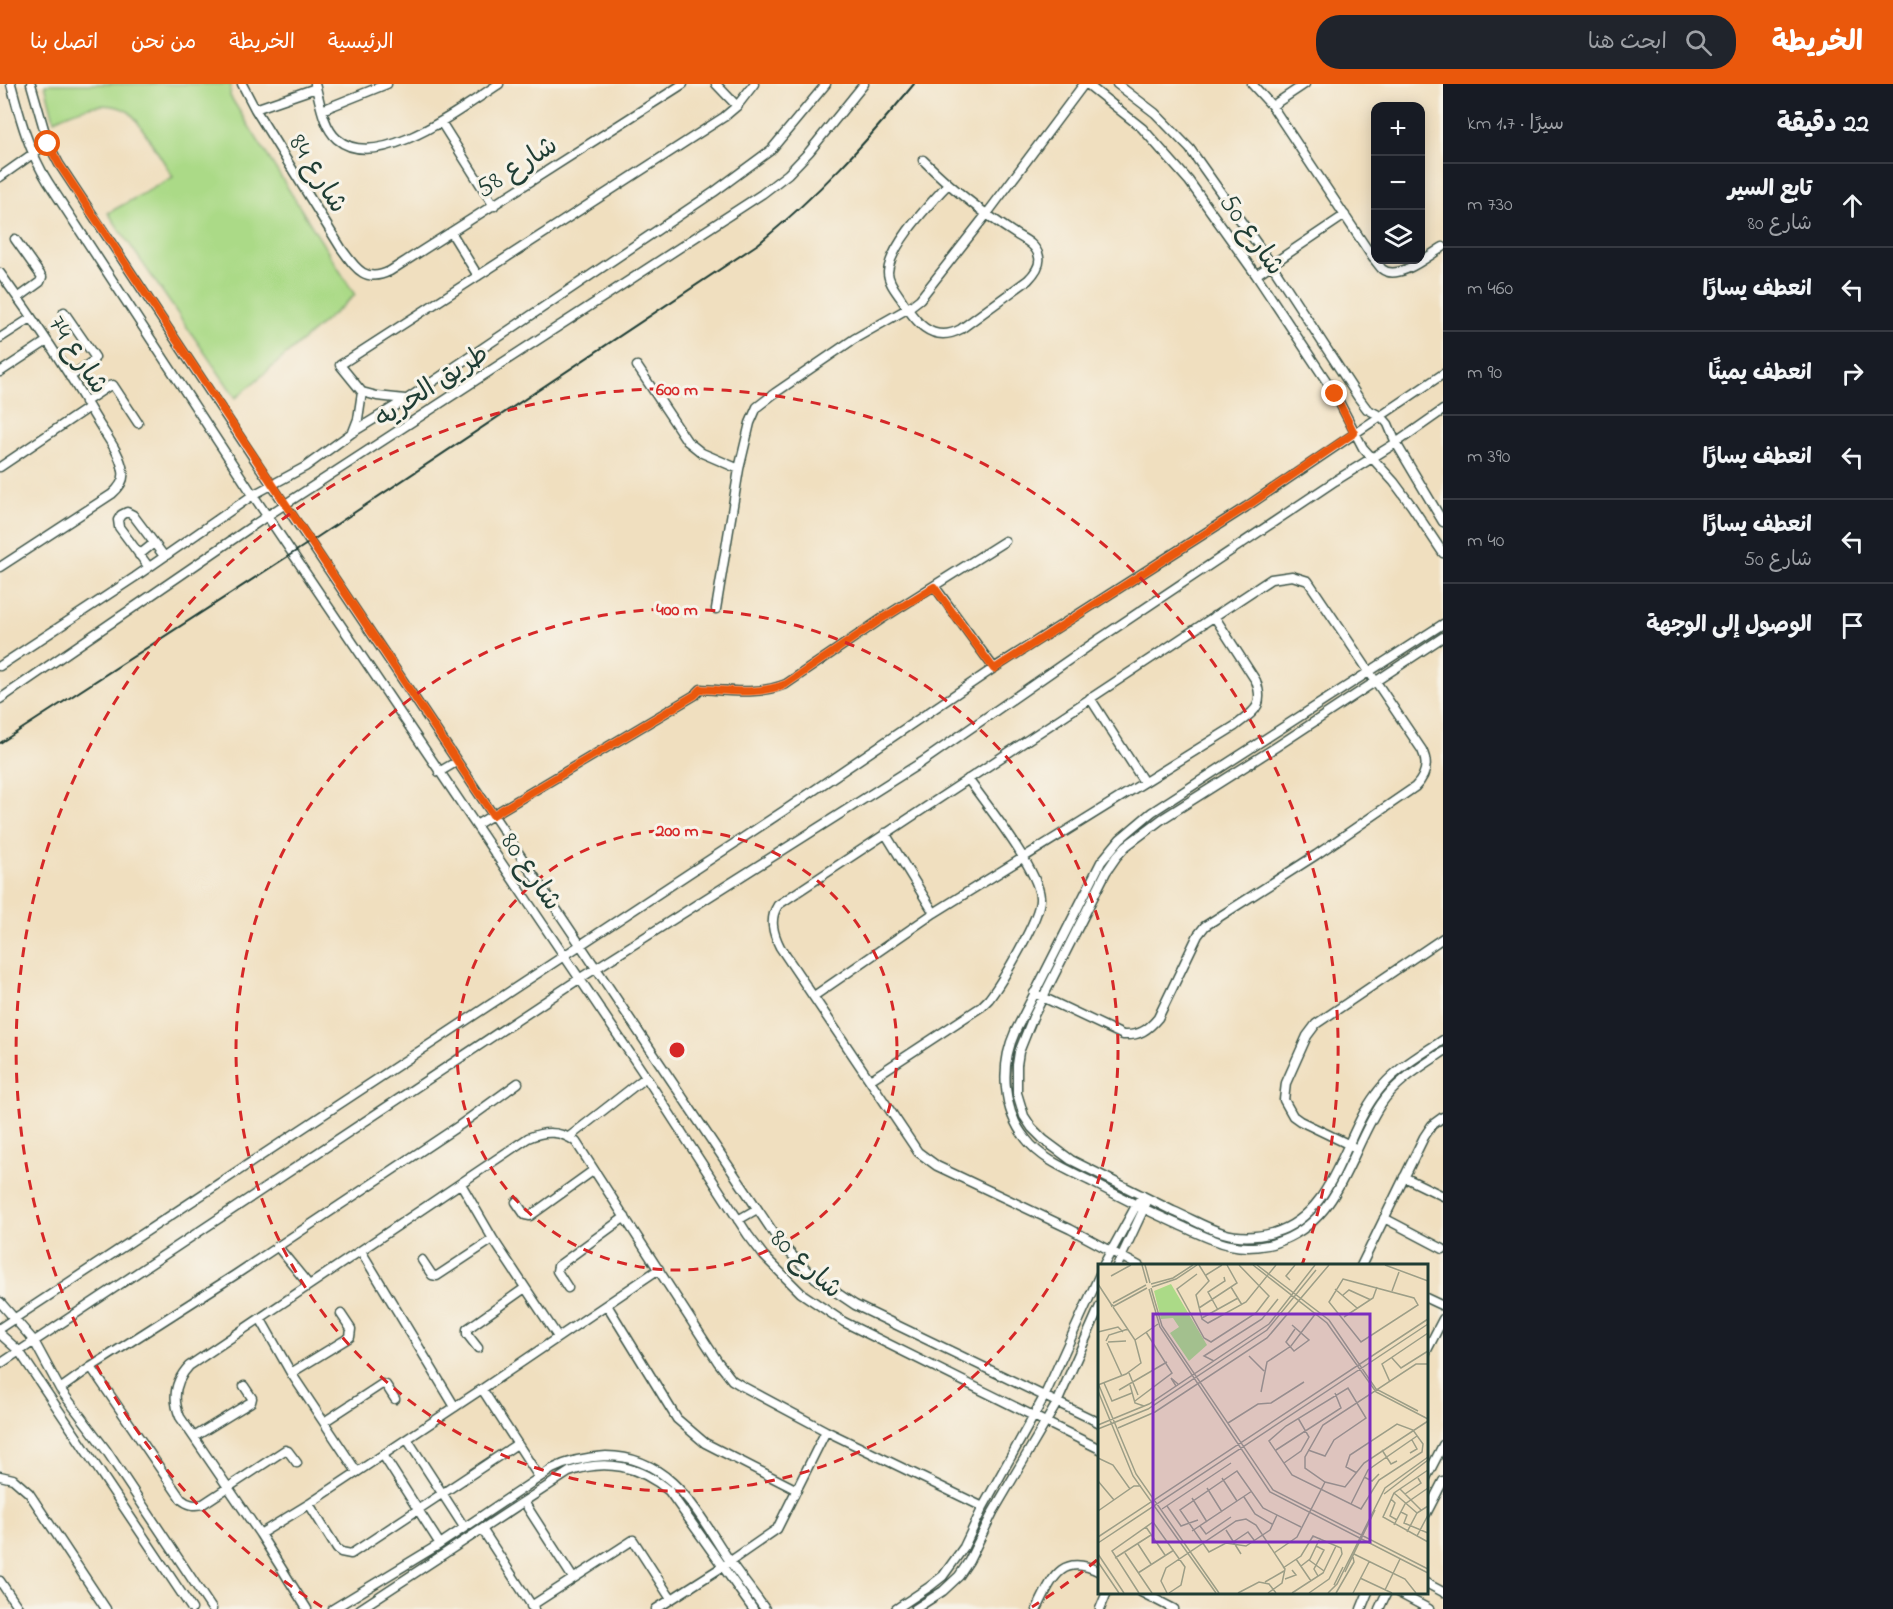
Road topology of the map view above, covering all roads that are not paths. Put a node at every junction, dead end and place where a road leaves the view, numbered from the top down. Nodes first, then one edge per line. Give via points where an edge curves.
1 (11, 84) edge
2 (31, 84) edge
3 (242, 84) edge
4 (387, 84) edge
5 (683, 84) edge
6 (716, 84) edge
7 (754, 84) edge
8 (826, 84) edge
9 (864, 84) edge
10 (1085, 84) edge
11 (1117, 84) edge
12 (1252, 84) edge
13 (1305, 84) edge
14 (496, 85) edge
15 (316, 86) edge
16 (737, 106) junction
17 (1272, 106) junction
18 (255, 109) junction
19 (322, 110) junction
20 (441, 122) junction
21 (48, 144) junction
22 (33, 154) junction
23 (923, 160) dead end
24 (0, 177) edge
25 (947, 184) junction
26 (494, 206) junction
27 (986, 215) junction
28 (1344, 215) junction
29 (451, 232) junction
30 (15, 239) dead end
31 (1443, 247) edge
32 (1272, 265) junction
33 (0, 273) edge
34 (1256, 275) junction
35 (369, 276) joint
36 (478, 276) junction
37 (18, 298) junction
38 (907, 309) junction
39 (64, 312) dead end
40 (31, 318) junction
41 (0, 338) edge
42 (47, 341) junction
43 (637, 366) dead end
44 (0, 372) edge
45 (1443, 374) edge
46 (70, 377) junction
47 (362, 392) junction
48 (407, 399) junction
49 (87, 405) junction
50 (1443, 410) edge
51 (1382, 417) junction
52 (138, 423) dead end
53 (353, 432) junction
54 (1354, 433) junction
55 (1396, 443) junction
56 (1372, 458) junction
57 (0, 467) edge
58 (739, 469) junction
59 (271, 484) junction
60 (253, 495) junction
61 (284, 504) junction
62 (267, 516) junction
63 (1443, 522) edge
64 (1005, 541) dead end
65 (154, 543) junction
66 (1443, 553) edge
67 (139, 555) junction
68 (164, 556) junction
69 (148, 566) junction
70 (0, 567) edge
71 (934, 587) junction
72 (716, 609) dead end
73 (1214, 616) junction
74 (1443, 624) edge
75 (1443, 637) edge
76 (0, 666) edge
77 (994, 669) junction
78 (1370, 670) junction
79 (1376, 680) junction
80 (1090, 698) junction
81 (0, 699) edge
82 (456, 762) junction
83 (439, 772) junction
84 (968, 778) junction
85 (1144, 782) junction
86 (493, 815) junction
87 (476, 825) junction
88 (885, 833) junction
89 (1024, 858) junction
90 (934, 913) junction
91 (1443, 938) edge
92 (579, 945) junction
93 (563, 956) junction
94 (596, 970) junction
95 (579, 979) junction
96 (1034, 993) junction
97 (814, 996) junction
98 (1043, 997) junction
99 (1443, 1040) edge
100 (1443, 1052) edge
101 (646, 1077) junction
102 (870, 1080) junction
103 (518, 1083) dead end
104 (1443, 1117) edge
105 (569, 1137) junction
106 (1348, 1144) junction
107 (1358, 1149) junction
108 (594, 1170) junction
109 (1404, 1177) junction
110 (461, 1184) junction
111 (1443, 1196) edge
112 (1145, 1197) junction
113 (516, 1202) dead end
114 (1140, 1207) junction
115 (757, 1209) junction
116 (625, 1217) junction
117 (1384, 1218) junction
118 (738, 1220) junction
119 (493, 1239) junction
120 (277, 1246) junction
121 (1443, 1249) edge
122 (1110, 1250) junction
123 (361, 1251) junction
124 (422, 1260) dead end
125 (1119, 1261) edge
126 (1104, 1264) edge
127 (1362, 1264) edge
128 (659, 1269) junction
129 (1098, 1278) edge
130 (309, 1286) junction
131 (525, 1288) junction
132 (568, 1288) dead end
133 (1428, 1299) edge
134 (0, 1302) edge
135 (607, 1305) junction
136 (1443, 1306) edge
137 (1098, 1311) edge
138 (341, 1314) dead end
139 (14, 1318) junction
140 (260, 1318) junction
141 (1443, 1319) edge
142 (0, 1328) edge
143 (0, 1334) edge
144 (558, 1337) junction
145 (34, 1341) junction
146 (478, 1348) dead end
147 (1428, 1348) edge
148 (19, 1351) junction
149 (0, 1364) edge
150 (91, 1366) junction
151 (291, 1373) junction
152 (244, 1386) dead end
153 (60, 1389) junction
154 (482, 1389) junction
155 (1044, 1397) junction
156 (395, 1400) dead end
157 (1057, 1403) junction
158 (455, 1407) junction
159 (1034, 1417) junction
160 (324, 1422) junction
161 (1046, 1423) junction
162 (1098, 1423) edge
163 (826, 1431) junction
164 (194, 1437) junction
165 (407, 1438) junction
166 (517, 1444) junction
167 (1443, 1445) edge
168 (1098, 1448) edge
169 (383, 1455) junction
170 (297, 1463) dead end
171 (357, 1472) junction
172 (1428, 1474) edge
173 (0, 1476) edge
174 (540, 1477) junction
175 (1443, 1481) edge
176 (229, 1488) junction
177 (797, 1490) junction
178 (443, 1494) junction
179 (524, 1502) junction
180 (309, 1504) junction
181 (983, 1507) junction
182 (418, 1510) junction
183 (1428, 1510) edge
184 (464, 1527) junction
185 (482, 1529) junction
186 (260, 1534) junction
187 (440, 1544) junction
188 (726, 1565) junction
189 (1098, 1571) edge
190 (573, 1578) junction
191 (0, 1581) edge
192 (1428, 1584) edge
193 (1443, 1592) edge
194 (1107, 1594) edge
195 (1143, 1594) edge
196 (1368, 1594) edge
197 (1386, 1594) edge
198 (1399, 1594) edge
199 (671, 1599) junction
200 (532, 1607) edge
201 (19, 1609) edge
202 (106, 1609) edge
203 (192, 1609) edge
204 (212, 1609) edge
205 (307, 1609) edge
206 (333, 1609) edge
207 (360, 1609) edge
208 (656, 1609) edge
209 (753, 1609) edge
210 (765, 1609) edge
211 (896, 1609) edge
212 (915, 1609) edge
213 (1037, 1609) edge
214 (1100, 1609) edge
215 (1174, 1609) edge
216 (1361, 1609) edge
217 (1379, 1609) edge
218 (1429, 1609) edge

1 - 22 street, شارع 80
2 - 21 street, شارع 80
3 - 18 street, شارع 84
4 - 19 street
5 - 26 street, شارع 58
6 - 16 street
7 - 16 street
8 - 48 street, طريق الحريه via 771,150
9 - 61 street, طريق الحريه via 802,160 762,194
10 - 27 street
10 - 34 street, شارع 50 via 1142,128 1175,162
11 - 32 street, شارع 50 via 1184,142
12 - 17 street
13 - 17 street
14 - 20 street
15 - 18 street
15 - 19 street
16 - 36 street
17 - 28 street
18 - 35 street, شارع 84 via 341,248
19 - 20 street via 337,139 356,148 400,143
20 - 26 street
21 - 22 street
21 - 59 street, شارع 80
22 - 24 street
22 - 60 street, شارع 80
23 - 25 street
25 - 27 street
25 - 38 street via 916,218 888,272
26 - 29 street, شارع 58
27 - 38 street
27 - 38 street via 1037,250 1040,257 1035,272 950,334 932,333
28 - 31 street via 1373,258 1389,272 1405,270
28 - 32 street
29 - 35 street, شارع 58 via 383,275
29 - 36 street
30 - 37 street via 42,277
32 - 34 street
32 - 51 street, شارع 50 via 1358,398 1367,409
33 - 37 street, شارع 74
34 - 54 street, شارع 50 via 1335,394
36 - 47 street via 339,365
37 - 40 street, شارع 74
38 - 58 street via 854,339 758,407
39 - 46 street via 95,358
40 - 41 street
40 - 42 street, شارع 74
42 - 44 street
42 - 46 street, شارع 74
43 - 58 street via 687,441 702,453
45 - 51 street
46 - 49 street, شارع 74
47 - 48 street
47 - 53 street
48 - 53 street, طريق الحريه
49 - 52 street via 112,385
49 - 57 street
49 - 70 street, شارع 74 via 120,460 123,473 118,489
50 - 55 street
51 - 54 street
51 - 55 street
53 - 59 street, طريق الحريه via 305,467
54 - 56 street, شارع 50
54 - 77 street
55 - 56 street
55 - 63 street
56 - 66 street, شارع 50 via 1412,504
56 - 94 street via 922,762
58 - 72 street
59 - 60 street, طريق الحريه
59 - 61 street, شارع 80
60 - 62 street, شارع 80
60 - 68 street, طريق الحريه
61 - 62 street, طريق الحريه
61 - 82 street, شارع 80
62 - 81 street, طريق الحريه
62 - 83 street, شارع 80
64 - 71 street
65 - 67 street
65 - 67 street via 133,515 121,514 119,527
65 - 68 street
67 - 69 street
68 - 69 street, طريق الحريه
69 - 76 street, طريق الحريه
71 - 77 street
71 - 86 street via 786,684 755,692 701,689
73 - 78 street via 1271,579 1301,577 1308,581
73 - 80 street
73 - 85 street via 1256,681 1260,703 1235,726
74 - 78 street
75 - 79 street
77 - 92 street
78 - 79 street
78 - 96 street via 1152,812 1120,839 1101,862
79 - 98 street via 1126,846 1106,872
79 - 98 street via 1425,757 1425,773 1415,787 1205,926 1158,1018 1143,1032 1123,1035
80 - 84 street
80 - 85 street
82 - 83 street
82 - 86 street, شارع 80
83 - 87 street, شارع 80
84 - 88 street
84 - 89 street
85 - 89 street
86 - 87 street
86 - 92 street, شارع 80
87 - 93 street, شارع 80
88 - 90 street
88 - 97 street via 774,911 774,934
89 - 90 street
89 - 102 street via 1041,900 1030,929 995,992 981,1007
90 - 97 street
91 - 106 street via 1316,1024 1293,1066 1283,1091 1287,1109 1300,1121
92 - 93 street
92 - 94 street, شارع 80
93 - 95 street, شارع 80
93 - 139 street
94 - 95 street
94 - 115 street, شارع 80
95 - 101 street, شارع 80
95 - 145 street
96 - 98 street
96 - 114 street via 1010,1042 1005,1067 1007,1094 1018,1126 1048,1159
97 - 102 street
98 - 112 street via 1019,1052 1017,1093 1024,1116 1057,1152
99 - 106 street via 1386,1082
100 - 107 street via 1392,1090
101 - 105 street
101 - 118 street, شارع 80
102 - 122 street via 911,1143 927,1160
103 - 120 street
104 - 109 street via 1427,1130
105 - 108 street
105 - 110 street via 538,1133
106 - 107 street
106 - 112 street via 1322,1195 1308,1212 1292,1225 1266,1235 1225,1234
107 - 114 street via 1323,1212 1299,1232 1264,1246 1221,1243
108 - 113 street via 530,1216
108 - 116 street
109 - 111 street
109 - 117 street
110 - 119 street
110 - 123 street
112 - 114 street
114 - 122 street
114 - 125 street
115 - 118 street
115 - 155 street, شارع 80 via 797,1262 834,1292
116 - 128 street
116 - 132 street via 558,1266
117 - 121 street
117 - 127 street
118 - 159 street, شارع 80 via 781,1275 822,1309
119 - 124 street via 437,1276
119 - 131 street
120 - 130 street
120 - 150 street
122 - 125 street
122 - 126 street
123 - 130 street
123 - 158 street
128 - 135 street
128 - 163 street via 732,1380
129 - 155 street
130 - 140 street
131 - 144 street
131 - 146 street via 467,1329
133 - 136 street
134 - 139 street
135 - 144 street
135 - 177 street via 677,1419 705,1443
137 - 157 street
138 - 151 street via 351,1329 350,1337
139 - 142 street
139 - 145 street
140 - 151 street
140 - 164 street via 189,1366 179,1378 177,1410
141 - 147 street
143 - 148 street
144 - 154 street
145 - 148 street
145 - 153 street
148 - 149 street
148 - 203 street
150 - 153 street
150 - 176 street via 182,1499 191,1505 203,1504
151 - 160 street
152 - 164 street via 251,1402
153 - 204 street via 106,1450
154 - 158 street
154 - 166 street
155 - 157 street, شارع 80
155 - 159 street
156 - 160 street via 382,1384
157 - 161 street
157 - 162 street, شارع 80
158 - 165 street
159 - 161 street, شارع 80
159 - 181 street
160 - 171 street
161 - 168 street, شارع 80
161 - 212 street via 959,1576
163 - 177 street
163 - 181 street
164 - 176 street
165 - 169 street
165 - 178 street
166 - 174 street
166 - 178 street
167 - 172 street
169 - 171 street
169 - 182 street
170 - 176 street via 285,1450
171 - 180 street
173 - 202 street via 13,1479 28,1493
174 - 184 street
174 - 188 street via 568,1461 591,1457 616,1456 654,1467 687,1497
175 - 183 street
176 - 186 street
177 - 188 street via 777,1529
178 - 182 street
178 - 184 street
179 - 185 street
179 - 188 street via 582,1467 610,1464 638,1471 660,1483 677,1500
179 - 190 street
180 - 182 street via 337,1549 345,1554 356,1552
180 - 186 street
181 - 211 street via 964,1547 943,1576
182 - 187 street
184 - 187 street
185 - 200 street
185 - 207 street
186 - 205 street
187 - 206 street
188 - 199 street
188 - 209 street
188 - 210 street
189 - 213 street via 1086,1565 1065,1567 1056,1573
190 - 199 street via 633,1540
190 - 200 street
191 - 201 street
192 - 193 street
194 - 214 street
195 - 215 street
196 - 216 street
197 - 217 street
198 - 218 street
199 - 208 street

